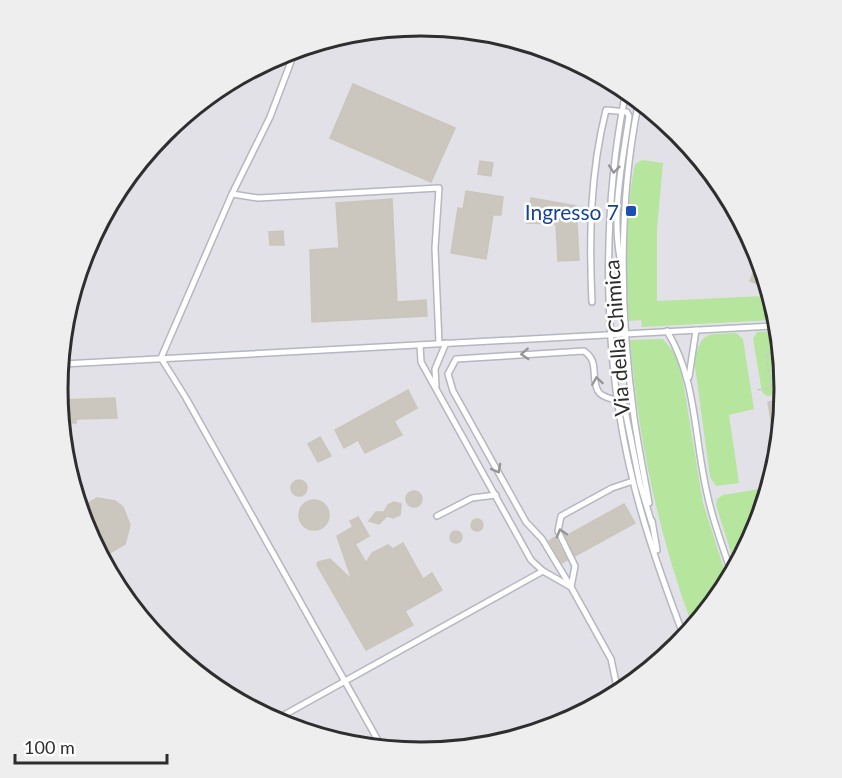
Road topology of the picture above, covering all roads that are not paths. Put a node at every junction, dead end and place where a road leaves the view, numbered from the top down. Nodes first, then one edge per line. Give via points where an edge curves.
1 (291, 61) edge
2 (624, 100) edge
3 (637, 110) edge
4 (622, 111) junction
5 (232, 194) junction
6 (624, 274) junction
7 (592, 302) dead end
8 (768, 326) edge
9 (696, 330) junction
10 (667, 331) junction
11 (627, 333) junction
12 (612, 334) junction
13 (439, 343) junction
14 (446, 343) junction
15 (420, 345) junction
16 (161, 358) junction
17 (69, 363) edge
18 (689, 381) junction
19 (437, 390) junction
20 (618, 400) junction
21 (633, 481) junction
22 (496, 495) junction
23 (437, 516) dead end
24 (652, 524) junction
25 (728, 564) edge
26 (543, 571) junction
27 (662, 576) junction
28 (571, 587) junction
29 (681, 628) edge
30 (345, 681) junction
31 (616, 683) edge
32 (285, 715) edge
33 (377, 739) edge

1 - 5 lane via 270,117
2 - 4 lane, Via della Chimica
3 - 6 lane, Via della Chimica via 628,179
4 - 6 lane via 628,116 617,237
4 - 7 lane via 606,111 598,149 591,218
4 -> 12 lane, Via della Chimica via 610,248
5 - 13 lane via 258,198 439,188 435,248
5 - 16 lane
6 - 11 lane, Via della Chimica
8 - 9 lane
9 - 10 lane
9 - 18 lane
10 - 11 lane
10 - 18 lane
11 - 12 lane
11 - 24 lane, Via della Chimica via 634,419
12 - 14 lane
12 - 20 lane, Via della Chimica
13 - 14 lane
13 - 15 lane
14 - 19 lane via 435,369
15 - 16 lane
15 - 19 lane via 422,362
16 - 17 lane
16 - 30 lane
18 - 25 lane via 706,492
19 - 22 lane
20 - 21 lane, Via della Chimica
20 - 24 lane via 625,409
20 -> 28 lane via 597,390 595,364 584,351 461,357 449,368 448,380 453,391 526,522 542,539
21 - 27 lane, Via della Chimica
28 -> 21 lane via 575,566 558,531 561,516
22 - 23 lane via 472,498
22 - 26 lane via 531,560
24 - 27 lane, Via della Chimica
26 - 28 lane
26 - 30 lane
27 - 29 lane, Via della Chimica
28 - 31 lane via 611,658
30 - 32 lane
30 - 33 lane

